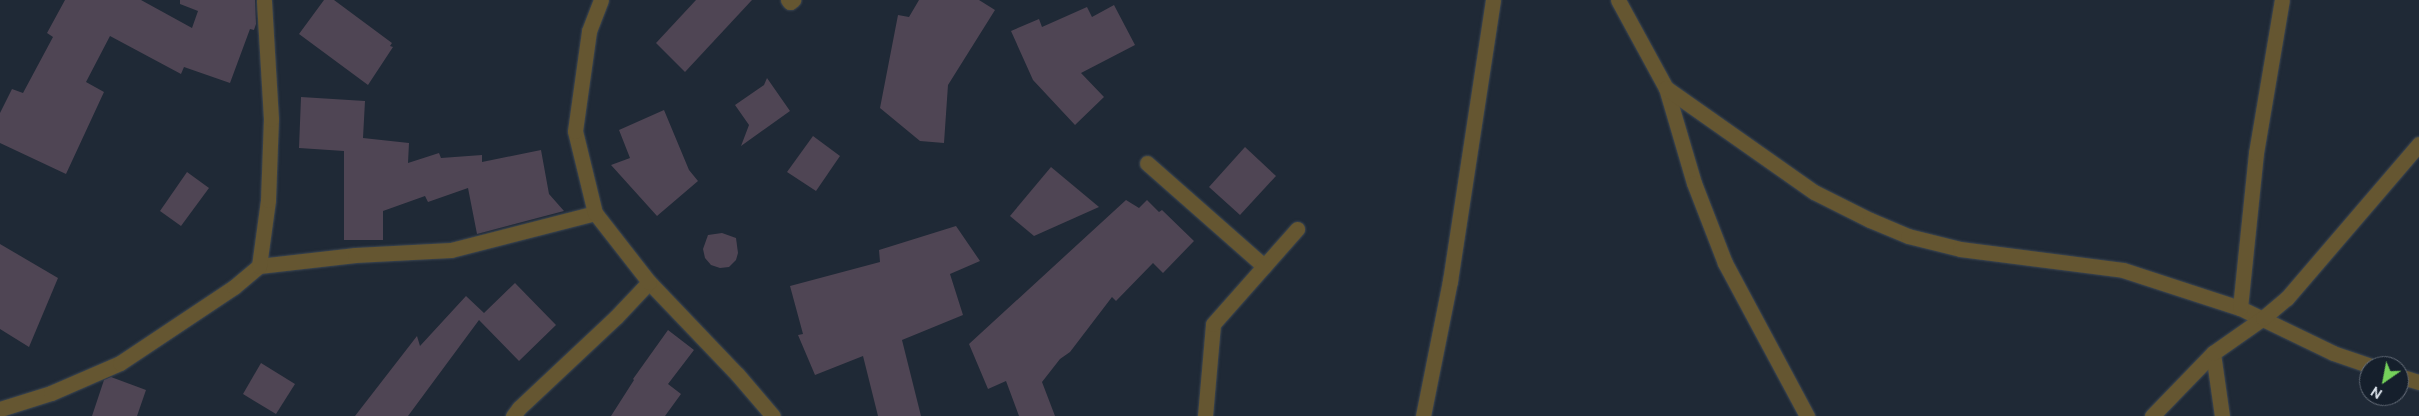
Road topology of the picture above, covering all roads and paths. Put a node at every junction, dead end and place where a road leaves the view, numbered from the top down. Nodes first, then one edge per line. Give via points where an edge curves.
1 (264, 0) edge
2 (601, 0) edge
3 (788, 0) edge
4 (793, 0) edge
5 (1494, 0) edge
6 (1618, 0) edge
7 (2282, 0) edge
8 (1666, 88) junction
9 (2419, 144) edge
10 (1147, 163) dead end
11 (595, 214) junction
12 (1297, 229) dead end
13 (259, 266) junction
14 (1264, 266) junction
15 (649, 282) junction
16 (2240, 308) junction
17 (2263, 318) junction
18 (2213, 353) junction
19 (2359, 362) edge
20 (0, 409) edge
21 (514, 416) edge
22 (773, 416) edge
23 (1205, 416) edge
24 (1424, 416) edge
25 (1807, 416) edge
26 (2152, 416) edge
27 (2222, 416) edge

1 - 13 street via 271,119 268,200
2 - 11 street via 589,31 575,131
3 - 4 street
5 - 24 street via 1450,281
6 - 8 street
7 - 16 street via 2256,153
8 - 16 street via 1814,192 1908,236 1960,250 2123,270
8 - 25 street via 1694,183 1725,263
9 - 17 street via 2287,298
10 - 14 street
11 - 13 street via 451,250 355,255
11 - 15 street
12 - 14 street
13 - 20 street via 234,287 120,363 51,393
14 - 23 street via 1213,324
15 - 21 street
15 - 22 street
16 - 17 street
17 - 18 street
17 - 19 street via 2332,353
18 - 26 street
18 - 27 street

